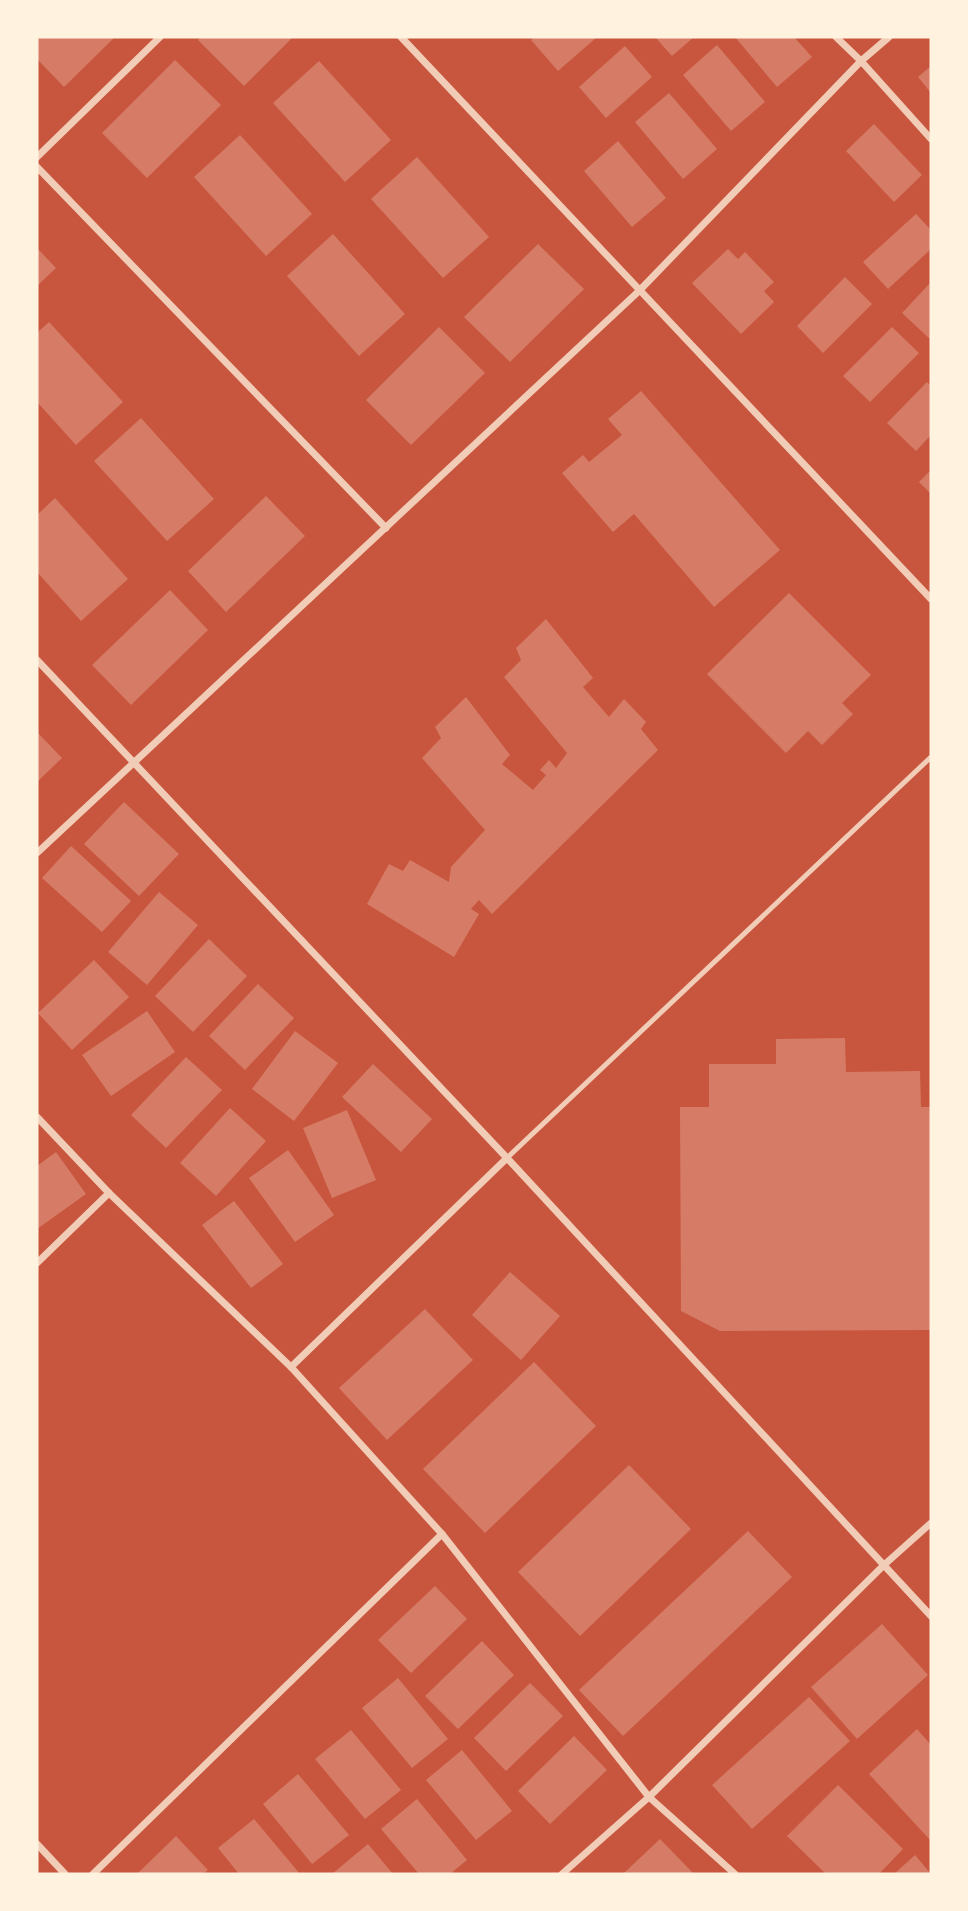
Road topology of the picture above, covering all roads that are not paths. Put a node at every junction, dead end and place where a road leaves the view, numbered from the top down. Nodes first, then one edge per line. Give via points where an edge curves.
1 (160, 37) edge
2 (401, 37) edge
3 (836, 37) edge
4 (889, 37) edge
5 (861, 61) junction
6 (931, 139) edge
7 (37, 157) edge
8 (37, 167) edge
9 (639, 291) junction
10 (386, 528) junction
11 (931, 599) edge
12 (37, 660) edge
13 (931, 757) edge
14 (134, 764) junction
15 (37, 853) edge
16 (37, 1117) edge
17 (508, 1158) junction
18 (109, 1193) junction
19 (37, 1263) edge
20 (291, 1367) junction
21 (931, 1523) edge
22 (442, 1534) junction
23 (884, 1565) junction
24 (931, 1616) edge
25 (649, 1797) junction
26 (37, 1844) edge
27 (65, 1874) edge
28 (93, 1874) edge
29 (562, 1874) edge
30 (735, 1874) edge

1 - 7 street
2 - 9 street
3 - 5 street
4 - 5 street
5 - 6 street
5 - 9 street
8 - 10 street
9 - 10 street
9 - 11 street
10 - 14 street
12 - 14 street
13 - 17 lane
14 - 15 street
14 - 17 street
16 - 18 street
17 - 20 street
17 - 23 street
18 - 19 street
18 - 20 street
20 - 22 street
21 - 23 street
22 - 25 street
22 - 28 street
23 - 24 street
23 - 25 street
25 - 29 street
25 - 30 street
26 - 27 street

